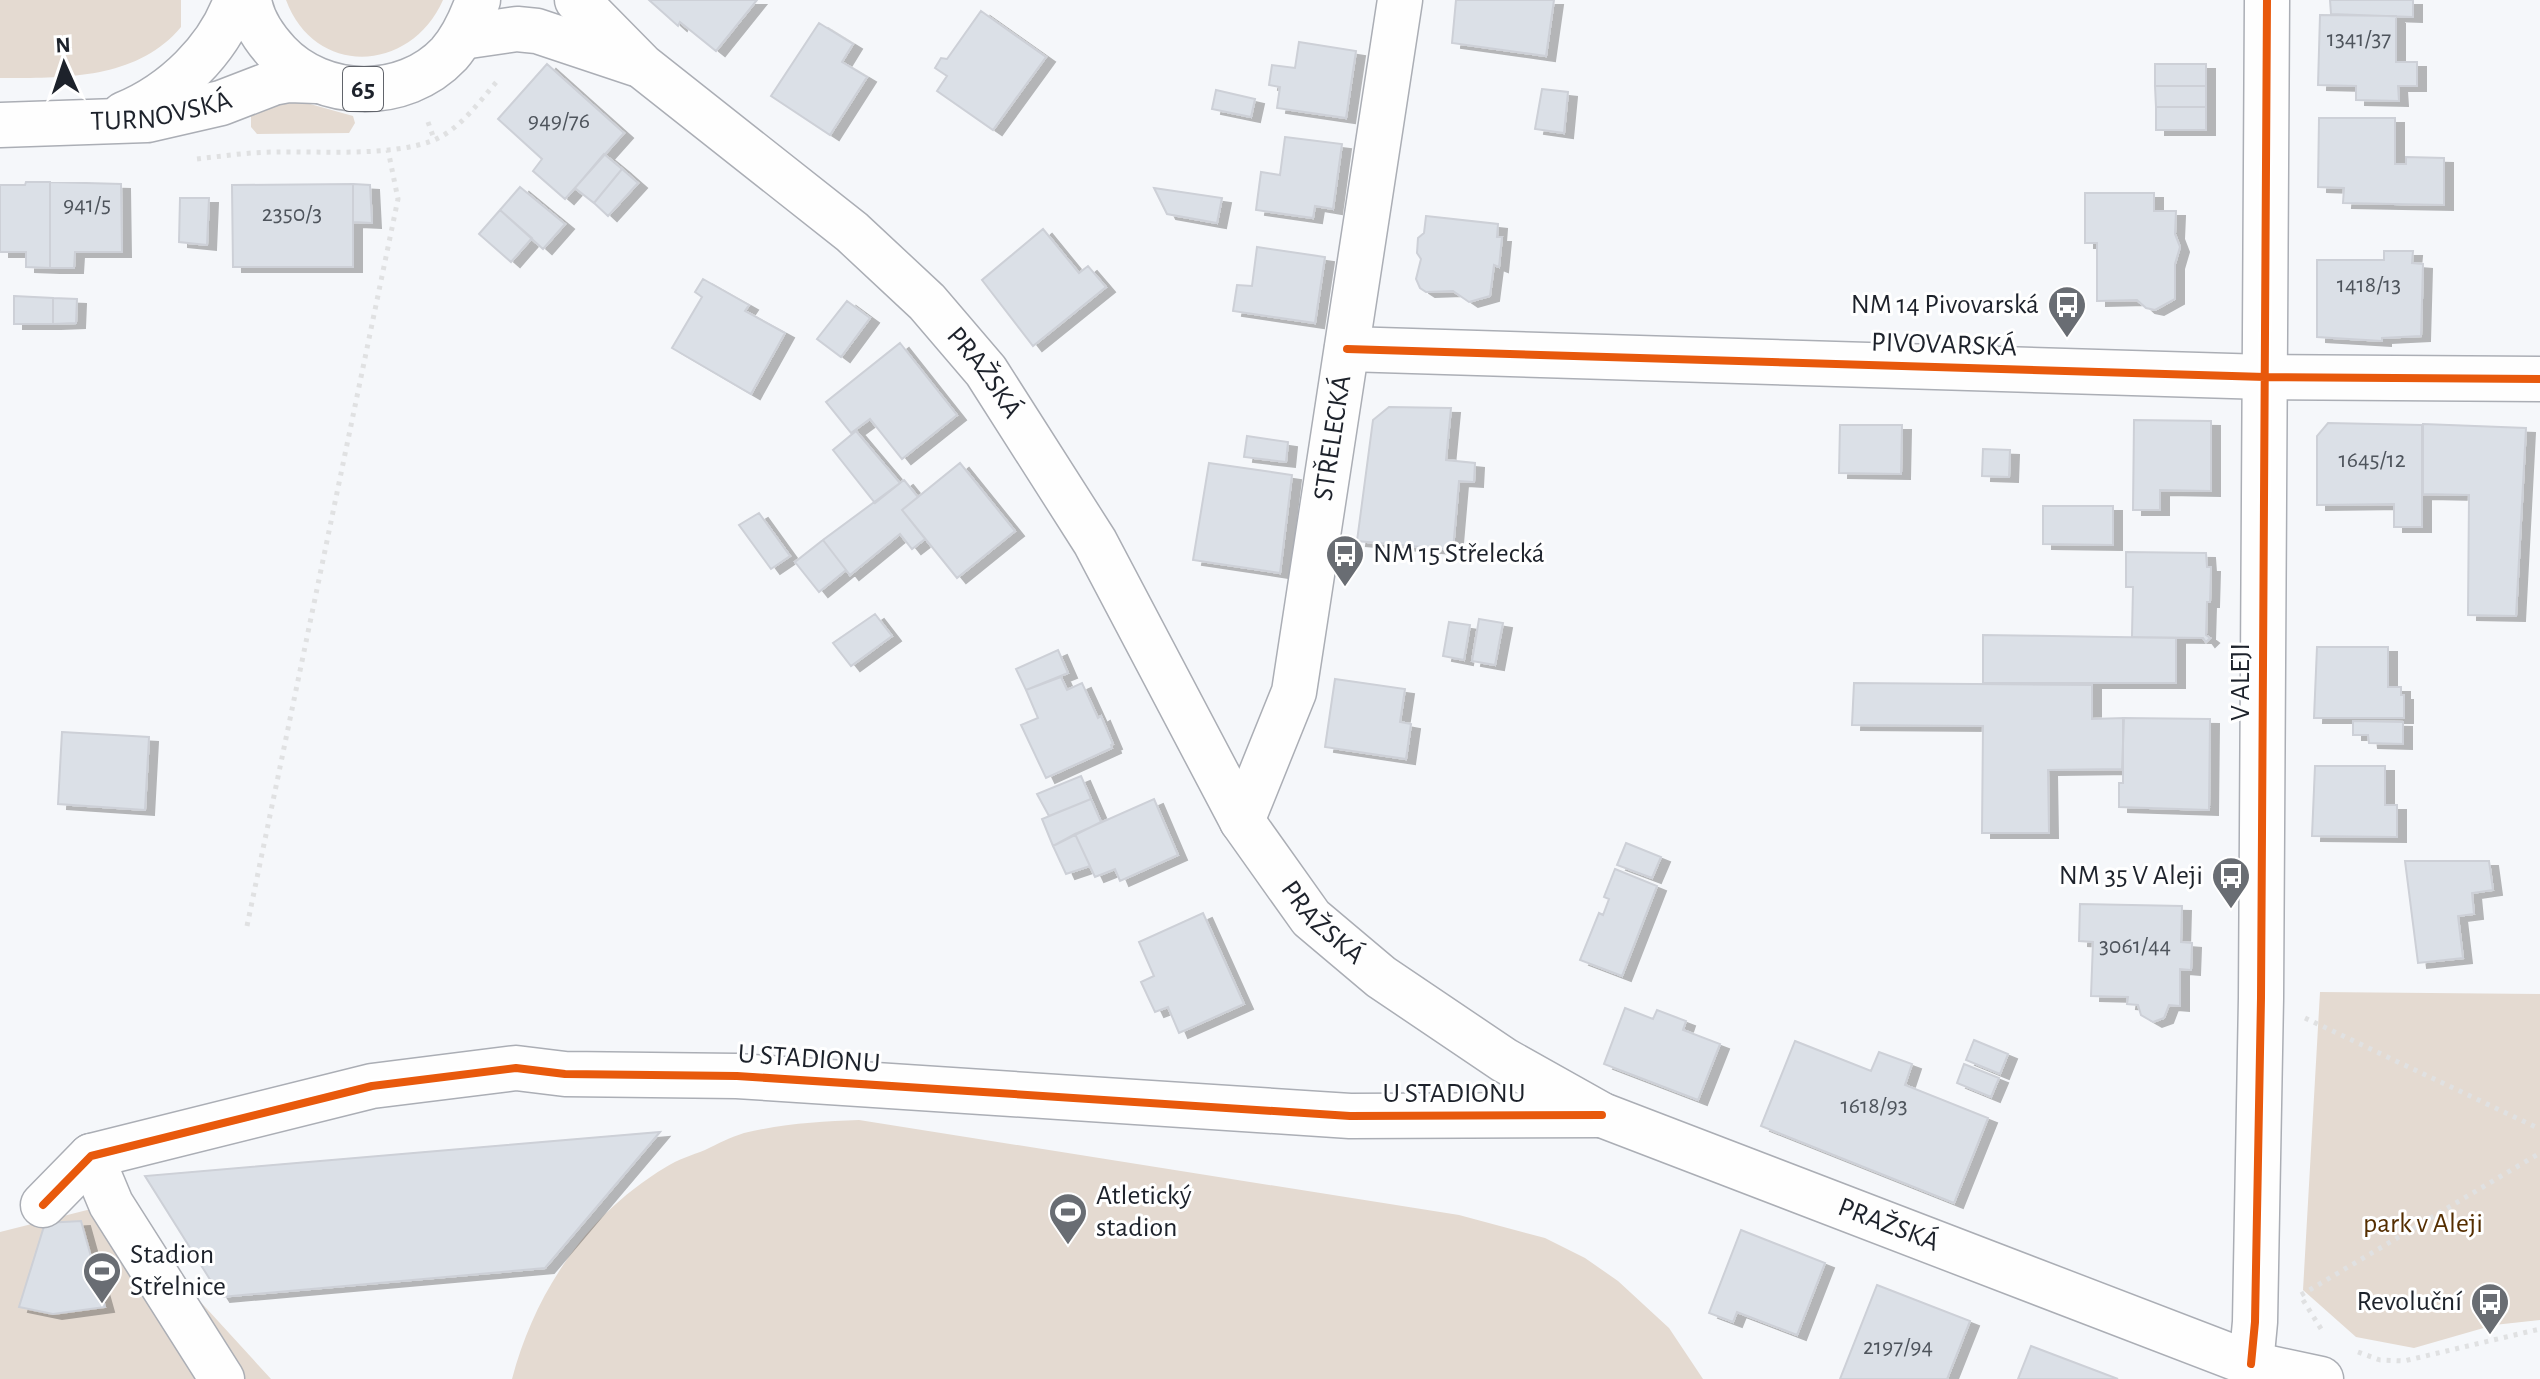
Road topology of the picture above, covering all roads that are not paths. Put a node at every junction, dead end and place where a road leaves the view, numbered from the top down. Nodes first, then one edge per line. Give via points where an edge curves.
1 (236, 0) edge
2 (249, 0) edge
3 (577, 0) edge
4 (1400, 0) edge
5 (2267, 0) edge
6 (470, 18) edge
7 (642, 66) junction
8 (317, 81) junction
9 (103, 123) junction
10 (0, 125) edge
11 (1347, 349) junction
12 (2265, 377) junction
13 (2540, 379) edge
14 (1242, 821) junction
15 (1602, 1115) junction
16 (91, 1156) junction
17 (43, 1205) dead end
18 (2253, 1343) junction
19 (2323, 1358) edge
20 (222, 1379) edge

1 - 9 street, 65 via 217,39 181,78
2 - 8 street, PRAŽSKÁ / 65 via 265,39 288,64
3 - 7 street, PRAŽSKÁ
4 - 11 street, STŘELECKÁ
5 - 12 street, V ALEJI
6 - 7 street, PRAŽSKÁ via 537,31
6 - 8 street, PRAŽSKÁ / 65 via 448,55 412,80 381,89 348,89
7 - 14 street, PRAŽSKÁ via 852,232 927,302 986,371 1095,542
8 - 9 street, TURNOVSKÁ / 65 via 289,80 182,113
9 - 10 street, TURNOVSKÁ / 65
11 - 12 street, PIVOVARSKÁ
11 - 14 street, STŘELECKÁ via 1294,692
12 - 13 street, PIVOVARSKÁ
12 - 18 street, V ALEJI
14 - 15 street, PRAŽSKÁ via 1311,918 1381,977 1504,1060
15 - 16 street, U STADIONU via 1350,1116 737,1076 565,1074 516,1068 372,1086
15 - 18 street, PRAŽSKÁ
16 - 17 street
16 - 20 street via 111,1204
18 - 19 street, PRAŽSKÁ

